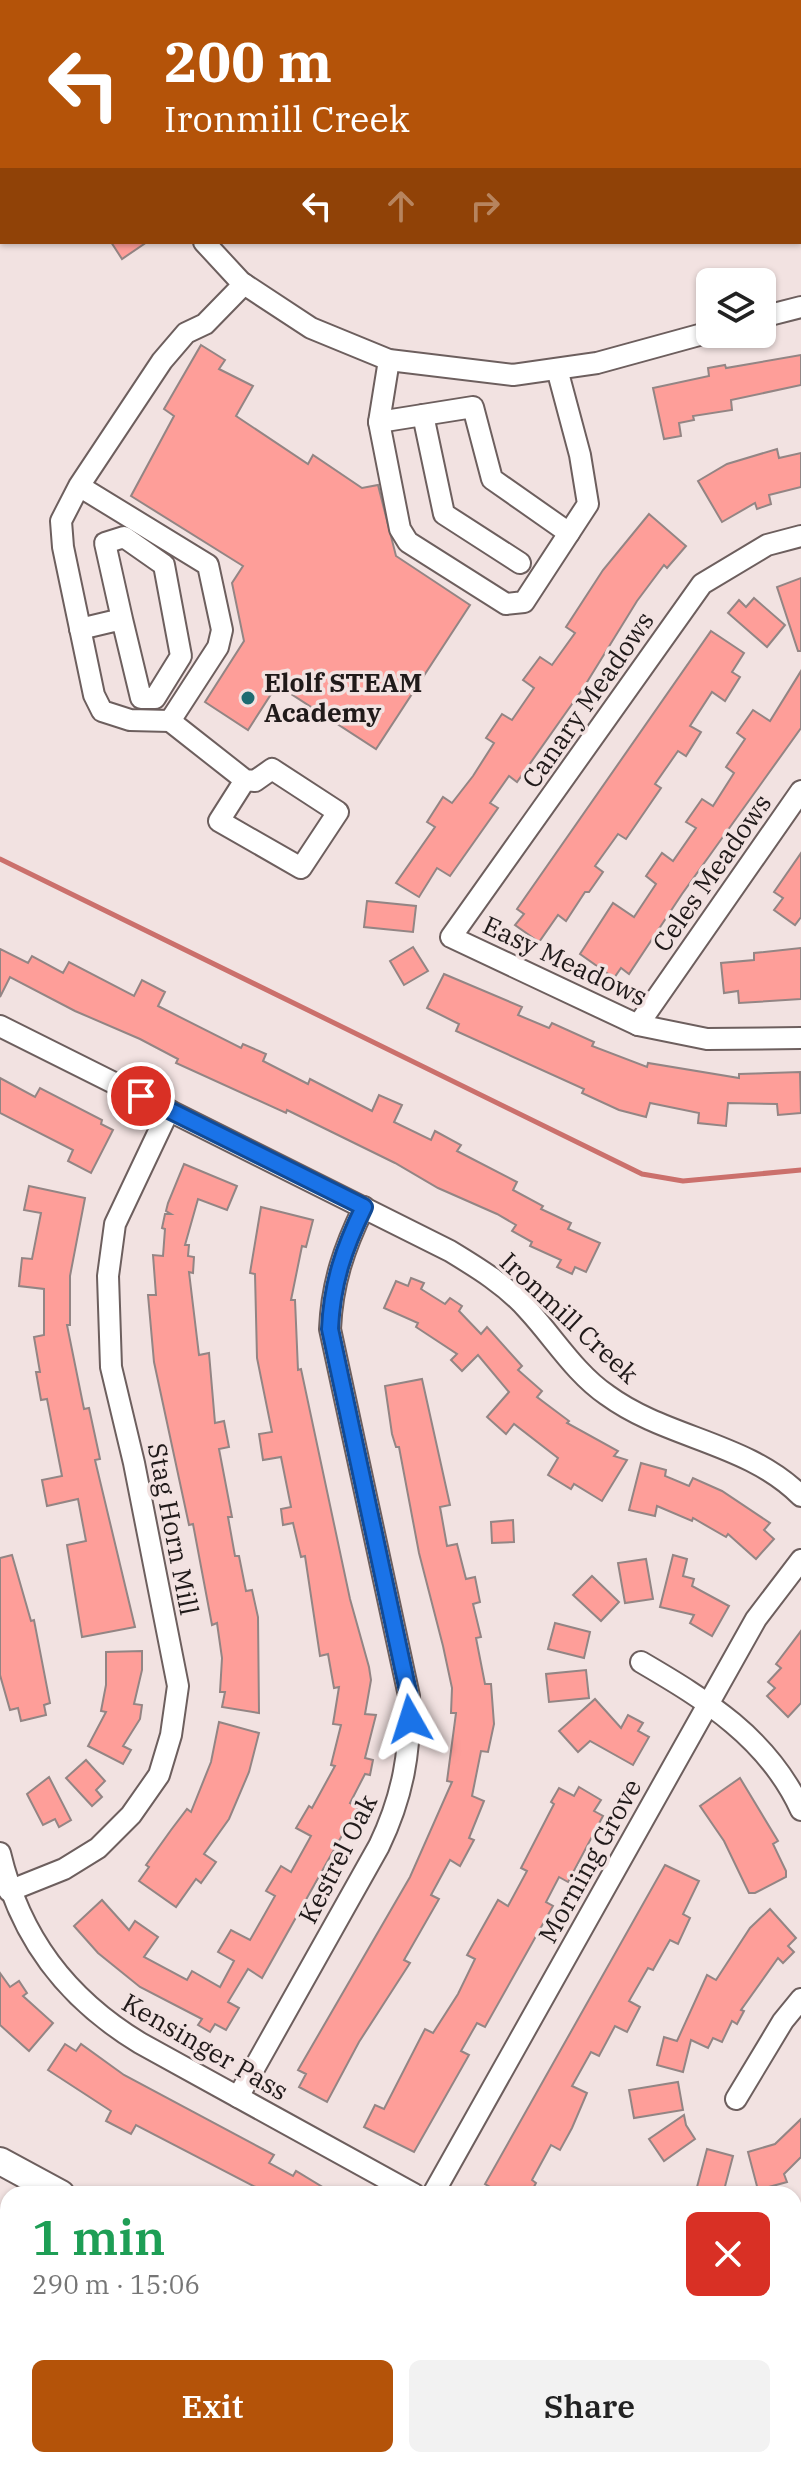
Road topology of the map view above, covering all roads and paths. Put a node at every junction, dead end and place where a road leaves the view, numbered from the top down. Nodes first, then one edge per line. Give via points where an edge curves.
1 (206, 244) edge
2 (244, 284) junction
3 (801, 307) edge
4 (776, 313) edge
5 (696, 336) edge
6 (389, 360) junction
7 (557, 369) junction
8 (423, 415) junction
9 (379, 422) junction
10 (79, 486) junction
11 (569, 533) junction
12 (801, 536) edge
13 (520, 563) dead end
14 (122, 619) junction
15 (80, 629) junction
16 (170, 721) junction
17 (245, 780) junction
18 (801, 791) edge
19 (451, 937) joint
20 (638, 1025) junction
21 (0, 1026) edge
22 (801, 1038) edge
23 (169, 1110) junction
24 (364, 1207) junction
25 (801, 1496) edge
26 (801, 1560) edge
27 (641, 1662) dead end
28 (710, 1702) junction
29 (801, 1810) edge
30 (0, 1853) edge
31 (9, 1891) junction
32 (801, 1999) edge
33 (238, 2097) junction
34 (736, 2099) dead end
35 (0, 2161) edge
36 (46, 2186) edge
37 (399, 2186) edge
38 (438, 2186) edge

1 - 2 street
2 - 6 street via 311,328
2 - 10 street via 162,361
3 - 4 street
5 - 7 street
6 - 7 street via 513,375
6 - 9 street
7 - 11 street via 588,504
8 - 9 street
8 - 11 street via 473,407 492,479
8 - 13 street via 444,514
9 - 11 street via 400,529 408,542 506,604 524,602
10 - 15 street via 61,521
10 - 16 street via 208,565 222,630 218,647
12 - 19 street, Canary Meadows via 767,545 702,584
14 - 14 street via 105,543 124,537 164,565 181,656 155,698 141,698
14 - 15 street
15 - 16 street via 102,711 130,720
16 - 17 street
17 - 17 street via 219,821 301,868 338,812 272,769 255,781
18 - 20 street, Celes Meadows
19 - 20 street, Easy Meadows
20 - 22 street, Easy Meadows via 707,1039
21 - 23 street, Ironmill Creek
23 - 24 street, Ironmill Creek
23 - 31 street, Stag Horn Mill via 115,1224 108,1276 111,1367 178,1686 171,1735 159,1775 131,1815 98,1848 64,1869
24 - 25 street, Ironmill Creek via 487,1273 526,1307 606,1395 642,1417 753,1459
24 - 33 street, Kestrel Oak via 344,1247 330,1329 409,1696 410,1741 395,1813
26 - 28 street, Morning Grove via 756,1619
27 - 28 street
28 - 29 street via 770,1758
28 - 38 street, Morning Grove
30 - 31 street, Kensinger Pass
31 - 33 street, Kensinger Pass via 38,1949 97,2015
32 - 34 street
33 - 37 street, Kensinger Pass
35 - 36 main road

